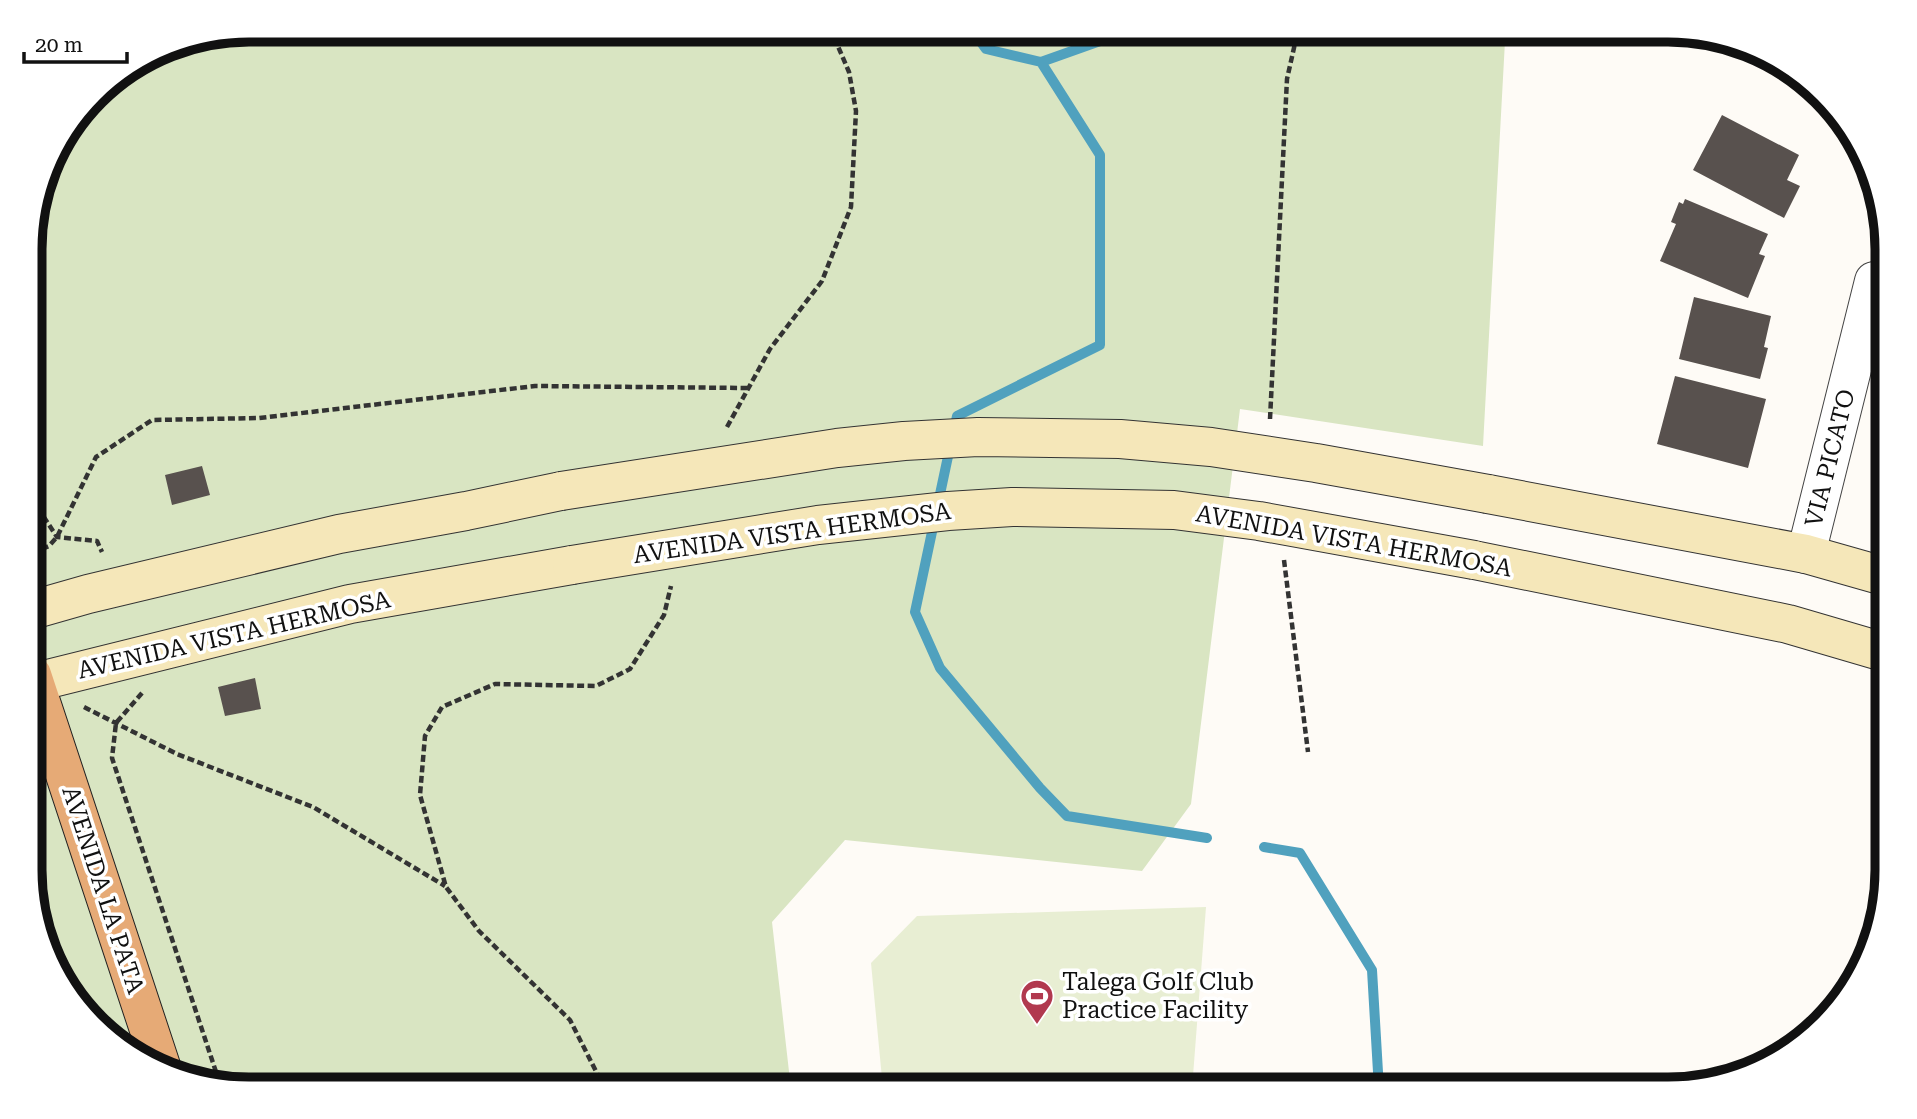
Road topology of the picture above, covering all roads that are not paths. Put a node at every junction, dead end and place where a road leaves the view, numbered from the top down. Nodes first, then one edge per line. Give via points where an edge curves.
1 (1874, 281) dead end
2 (1806, 554) junction
3 (1875, 574) edge
4 (42, 607) edge
5 (1875, 649) edge
6 (42, 678) edge
7 (42, 710) edge
8 (157, 1055) edge

1 - 2 street, VIA PICATO
2 - 3 main road
2 - 4 main road, bridge via 1211,447 1120,439 978,437 836,448 561,491 339,534
5 - 6 main road, AVENIDA VISTA HERMOSA, bridge via 1788,624 1259,521 1174,510 1012,508 818,525 572,565 350,604
7 - 8 highway, AVENIDA LA PATA

